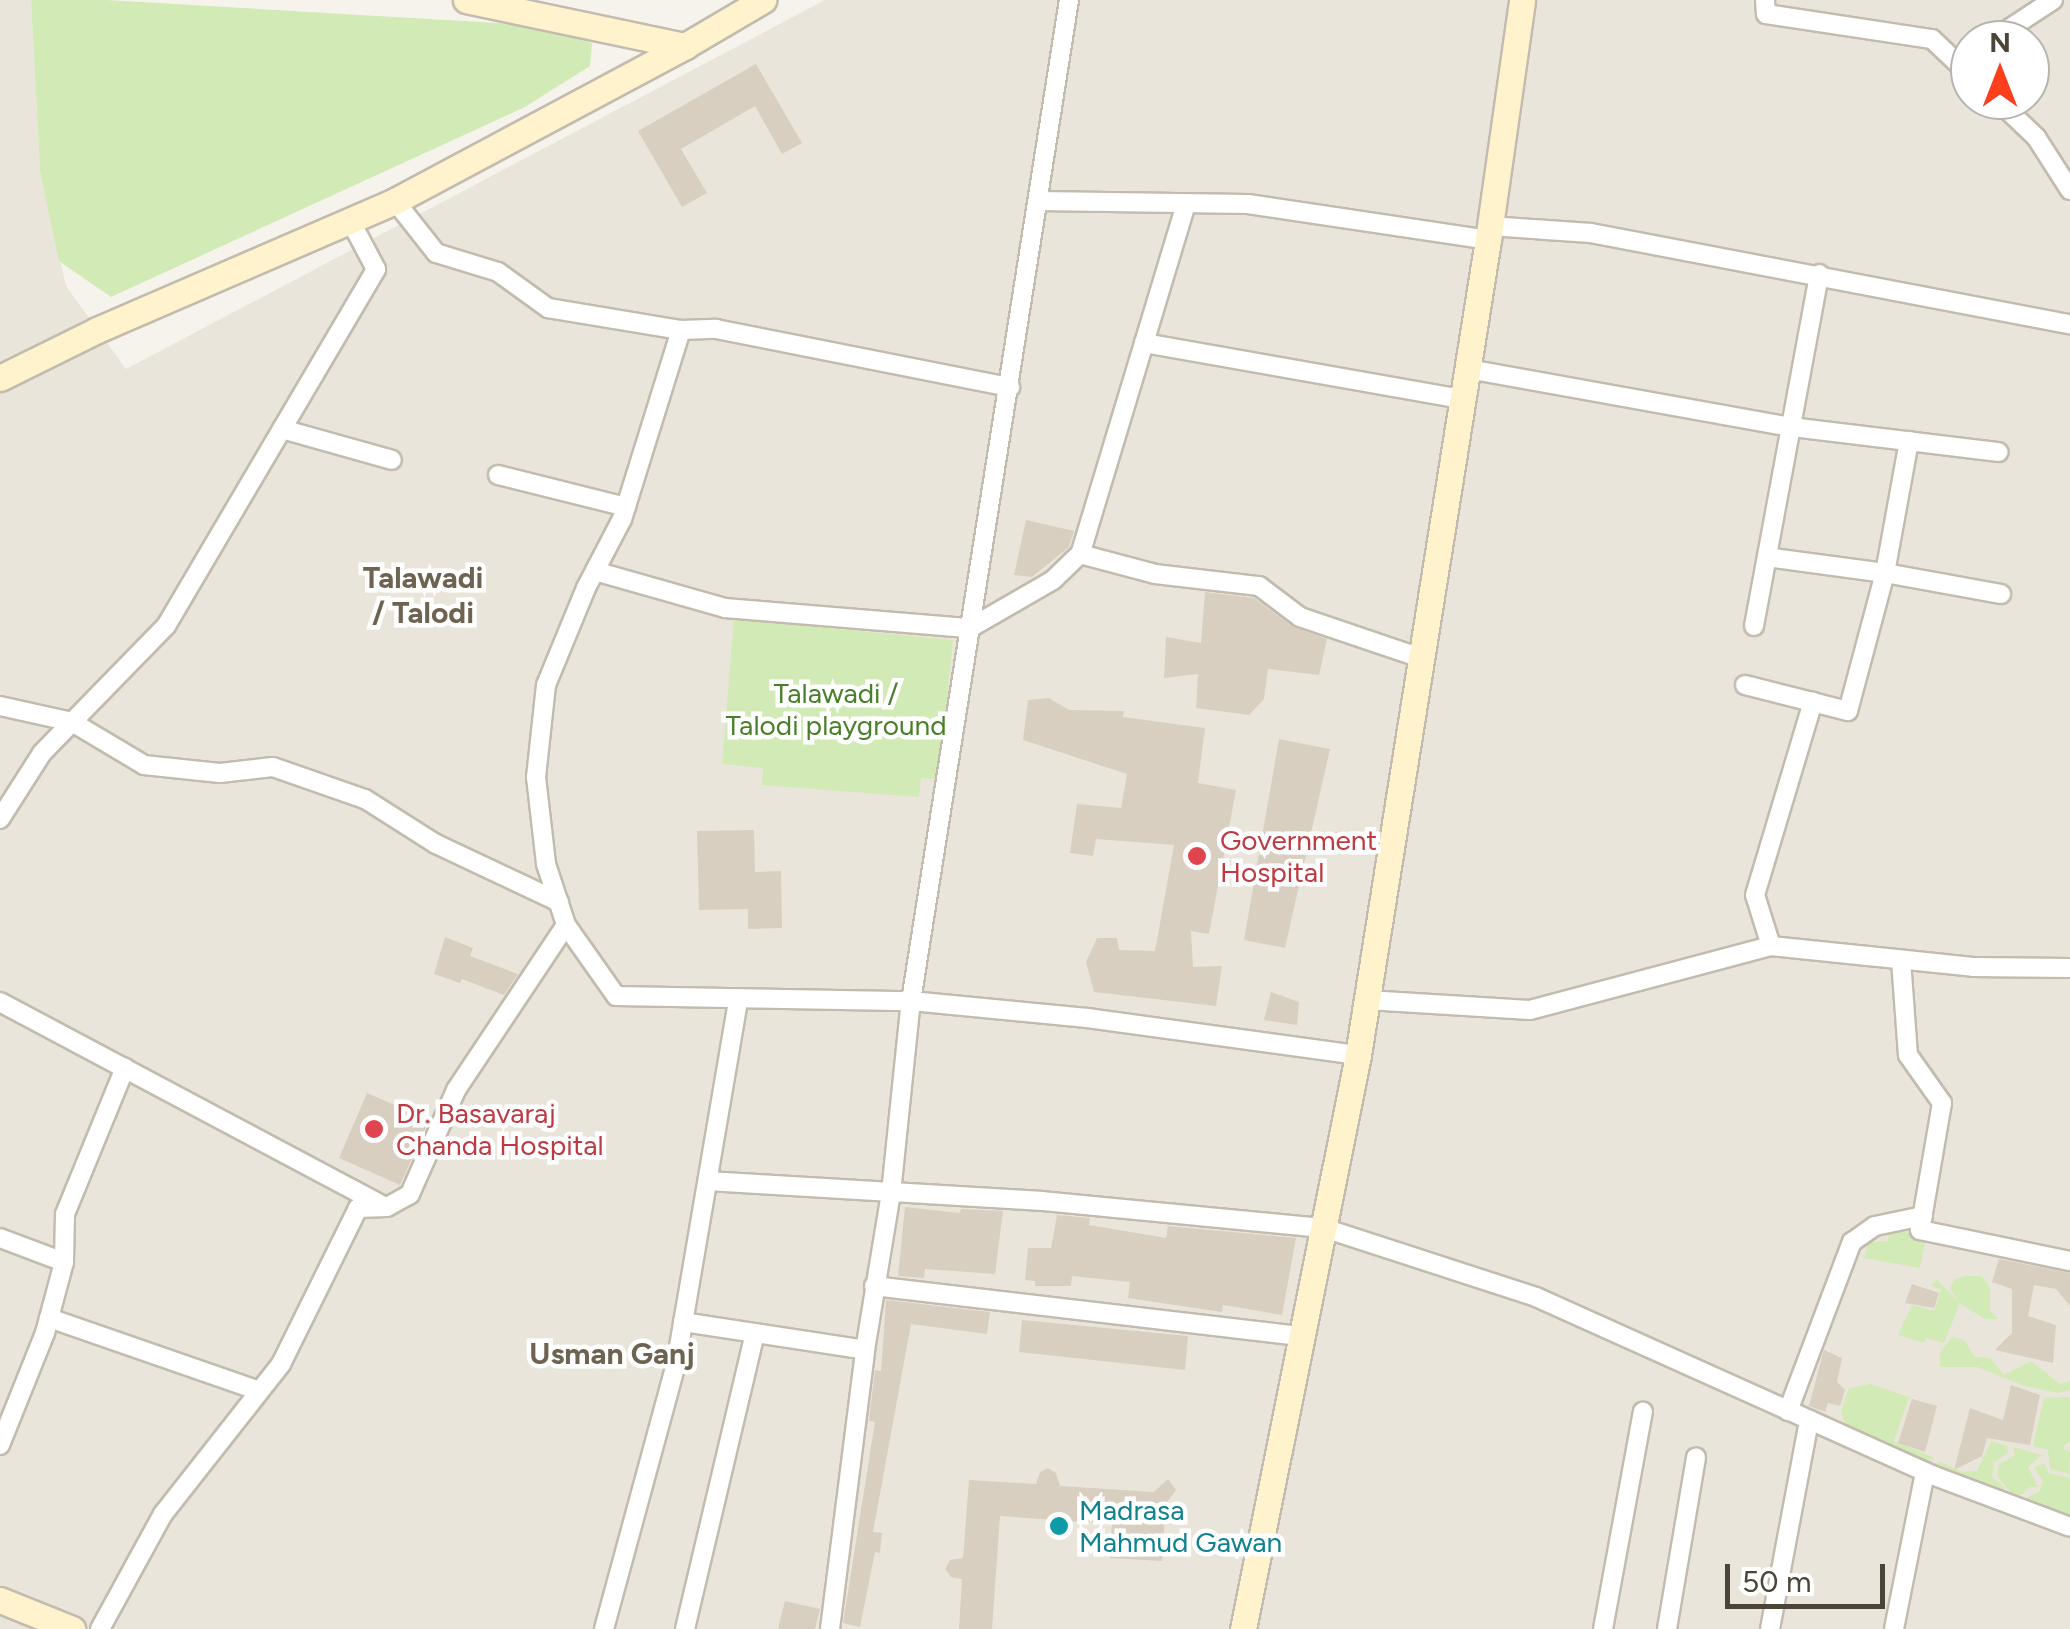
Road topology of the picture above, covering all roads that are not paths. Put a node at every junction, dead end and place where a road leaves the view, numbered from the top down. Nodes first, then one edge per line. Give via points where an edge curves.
1 (466, 0) edge
2 (762, 0) edge
3 (1069, 0) edge
4 (1522, 0) edge
5 (1765, 0) edge
6 (2053, 0) edge
7 (2022, 20) edge
8 (685, 46) junction
9 (1950, 52) edge
10 (2018, 120) edge
11 (2070, 190) edge
12 (395, 201) junction
13 (1038, 201) junction
14 (1186, 204) junction
15 (350, 220) junction
16 (1489, 233) junction
17 (1820, 274) junction
18 (2070, 324) edge
19 (681, 330) junction
20 (1144, 343) junction
21 (1468, 369) junction
22 (0, 378) edge
23 (1010, 387) junction
24 (1462, 399) junction
25 (1791, 427) junction
26 (282, 430) junction
27 (1909, 442) junction
28 (1998, 452) dead end
29 (392, 460) dead end
30 (498, 475) dead end
31 (626, 507) junction
32 (1080, 554) junction
33 (1767, 557) junction
34 (595, 570) junction
35 (1885, 573) junction
36 (2001, 594) dead end
37 (1754, 626) dead end
38 (970, 628) junction
39 (1422, 658) junction
40 (1745, 684) dead end
41 (1813, 702) junction
42 (0, 706) edge
43 (72, 722) junction
44 (0, 819) edge
45 (559, 902) junction
46 (566, 925) junction
47 (1771, 946) junction
48 (1901, 960) junction
49 (2070, 968) edge
50 (738, 1000) junction
51 (911, 1000) junction
52 (1367, 1000) junction
53 (0, 1002) edge
54 (1358, 1055) junction
55 (125, 1068) junction
56 (708, 1180) junction
57 (890, 1193) junction
58 (387, 1208) junction
59 (1922, 1216) junction
60 (1324, 1228) junction
61 (0, 1238) edge
62 (2070, 1261) edge
63 (64, 1262) junction
64 (874, 1286) junction
65 (49, 1318) junction
66 (684, 1322) junction
67 (755, 1333) junction
68 (1300, 1336) junction
69 (865, 1350) junction
70 (257, 1390) junction
71 (1788, 1411) junction
72 (1644, 1412) dead end
73 (1809, 1420) junction
74 (0, 1445) edge
75 (1696, 1456) dead end
76 (1925, 1472) junction
77 (2070, 1527) edge
78 (0, 1600) edge
79 (72, 1629) edge
80 (100, 1629) edge
81 (604, 1629) edge
82 (685, 1629) edge
83 (830, 1629) edge
84 (1243, 1629) edge
85 (1603, 1629) edge
86 (1668, 1629) edge
87 (1770, 1629) edge
88 (1894, 1629) edge

1 - 8 street
2 - 8 street
3 - 13 street
4 - 16 street
5 - 9 street via 1766,14 1932,39
6 - 7 street
8 - 12 street
10 - 11 street
12 - 15 street
12 - 19 street via 436,253 498,272 548,308
13 - 14 street
13 - 23 street
14 - 16 street via 1248,204
14 - 20 street
15 - 22 street
15 - 26 street via 376,269
16 - 17 street via 1591,233
16 - 21 street
17 - 18 street
17 - 25 street
19 - 23 street via 716,329
19 - 31 street
20 - 24 street
20 - 32 street
21 - 24 street
21 - 25 street
23 - 38 street
24 - 39 street
25 - 27 street
25 - 33 street
26 - 29 street
26 - 43 street via 166,626
27 - 28 street
27 - 35 street
30 - 31 street
31 - 34 street
32 - 38 street via 1053,580
32 - 39 street via 1156,574 1259,586 1300,617
33 - 35 street
33 - 37 street
34 - 38 street via 725,608
34 - 45 street via 546,685 538,759 546,864
35 - 36 street
35 - 41 street via 1848,712
38 - 51 street
39 - 52 street
40 - 41 street
41 - 47 street via 1755,895
42 - 43 street
43 - 44 street via 42,753
43 - 45 street via 144,765 220,773 272,767 365,799 436,844
45 - 46 street
46 - 50 street via 616,996
46 - 58 street via 456,1090 410,1194
47 - 48 street
47 - 52 street via 1530,1010
48 - 49 street
48 - 59 street via 1908,1055 1942,1102
50 - 51 street
50 - 56 street
51 - 54 street
51 - 57 street
52 - 54 street
53 - 55 street
54 - 60 street
55 - 58 street
55 - 63 street via 65,1214
56 - 57 street
56 - 66 street
57 - 60 street
57 - 64 street
58 - 70 street via 358,1208 280,1364
59 - 62 street via 1920,1230
59 - 71 street via 1874,1226 1852,1242
60 - 68 street
60 - 71 street via 1536,1297
61 - 63 street
63 - 65 street
64 - 68 street
64 - 69 street
65 - 70 street
65 - 74 street
66 - 67 street
66 - 81 street
67 - 69 street
67 - 82 street
68 - 84 street
69 - 83 street
70 - 80 street via 163,1514
71 - 73 street
72 - 85 street
73 - 76 street
73 - 87 street
75 - 86 street
76 - 77 street
76 - 88 street
78 - 79 street

